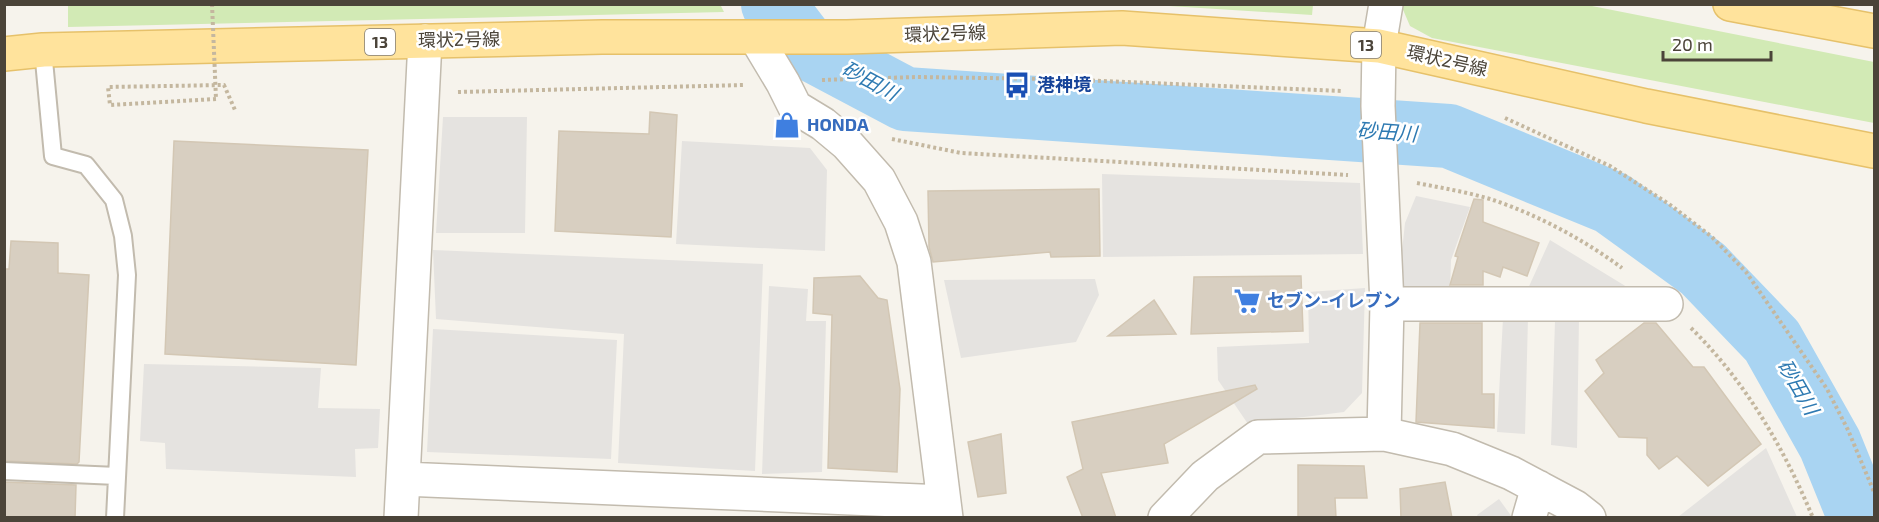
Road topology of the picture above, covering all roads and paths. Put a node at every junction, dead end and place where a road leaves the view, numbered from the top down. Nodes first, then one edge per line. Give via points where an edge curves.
1 (212, 4) edge
2 (1386, 4) edge
3 (1730, 4) edge
4 (1875, 31) edge
5 (756, 38) junction
6 (426, 41) junction
7 (1379, 46) junction
8 (43, 51) junction
9 (4, 54) edge
10 (817, 81) dead end
11 (748, 85) dead end
12 (1343, 91) dead end
13 (449, 92) dead end
14 (235, 110) dead end
15 (1505, 118) dead end
16 (1875, 151) edge
17 (1387, 304) junction
18 (1666, 304) dead end
19 (1384, 434) junction
20 (4, 471) edge
21 (117, 476) junction
22 (403, 478) junction
23 (1875, 492) edge
24 (1534, 502) edge
25 (945, 510) edge
26 (115, 518) edge
27 (401, 518) edge
28 (1165, 518) edge
29 (1589, 518) edge

1 - 14 path, bridge via 216,99 110,105 108,87 224,85
2 - 7 street
3 - 4 main road
5 - 6 main road, 環状2号線 / 13
5 - 7 main road, 環状2号線 / 13 via 1122,28
5 - 25 street via 795,107 847,144 879,180 901,222 914,262
6 - 8 main road, 環状2号線 / 13
6 - 22 street
7 - 16 main road, 環状2号線 / 13 via 1646,106
7 - 17 street
8 - 9 main road, 環状2号線 / 13
8 - 21 lane via 53,156 86,165 114,200 123,236 127,275
10 - 12 path via 916,76
11 - 13 path
15 - 23 path via 1610,166 1712,237 1746,272 1827,389
17 - 18 street
17 - 19 street
19 - 24 street via 1452,449 1511,473
19 - 28 street via 1258,437 1205,476
20 - 21 lane
21 - 26 lane
22 - 25 street
22 - 27 street
24 - 29 street via 1575,507

